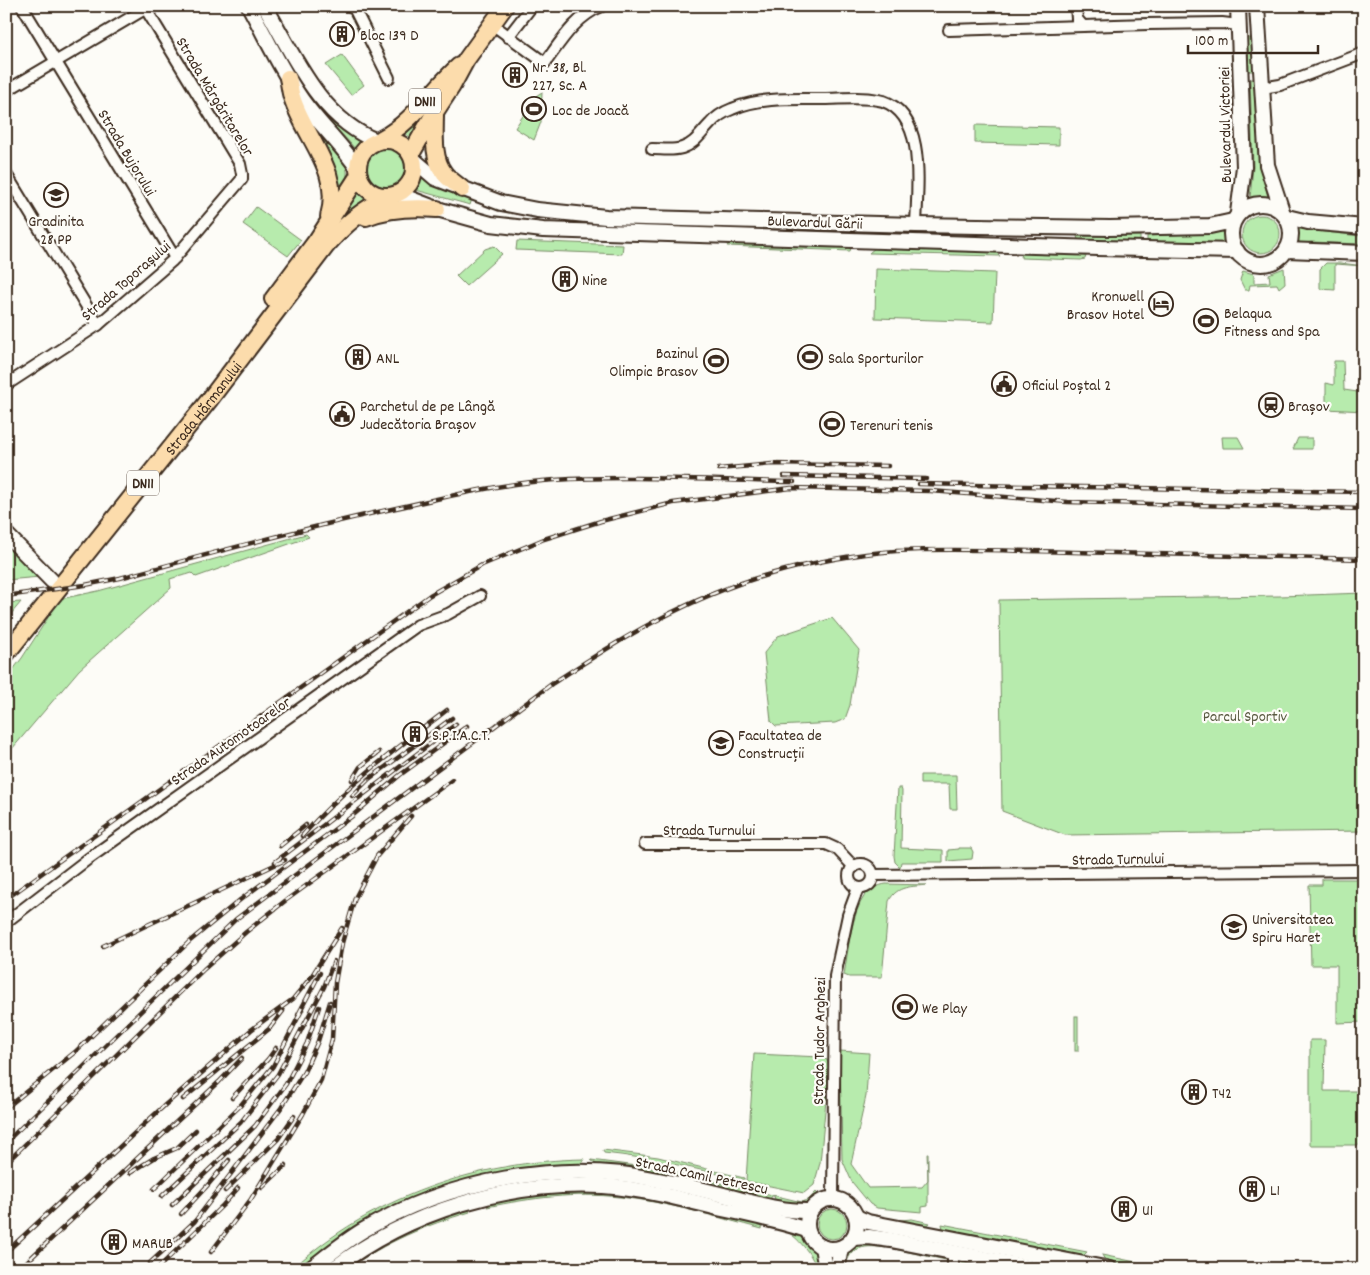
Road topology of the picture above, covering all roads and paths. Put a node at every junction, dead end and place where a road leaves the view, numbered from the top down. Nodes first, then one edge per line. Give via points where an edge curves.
1 (22, 6) edge
2 (248, 6) edge
3 (265, 6) edge
4 (353, 6) edge
5 (505, 6) edge
6 (532, 6) edge
7 (602, 6) edge
8 (1076, 6) edge
9 (1238, 6) edge
10 (1257, 6) edge
11 (147, 7) edge
12 (492, 24) junction
13 (1239, 24) junction
14 (1258, 24) junction
15 (1083, 26) junction
16 (949, 30) dead end
17 (508, 37) junction
18 (1364, 53) edge
19 (466, 60) junction
20 (56, 62) junction
21 (288, 78) junction
22 (389, 78) dead end
23 (1262, 88) junction
24 (6, 91) edge
25 (435, 112) junction
26 (379, 140) junction
27 (652, 149) dead end
28 (412, 156) junction
29 (358, 172) junction
30 (6, 174) edge
31 (242, 174) joint
32 (462, 189) junction
33 (394, 195) junction
34 (437, 209) junction
35 (1284, 214) junction
36 (1236, 217) junction
37 (347, 224) junction
38 (916, 225) junction
39 (1364, 227) edge
40 (324, 229) junction
41 (1287, 250) junction
42 (1236, 251) junction
43 (1364, 253) edge
44 (175, 258) junction
45 (98, 325) junction
46 (6, 385) edge
47 (6, 534) edge
48 (52, 581) junction
49 (480, 596) dead end
50 (6, 640) edge
51 (6, 654) edge
52 (645, 844) dead end
53 (854, 867) junction
54 (1364, 870) edge
55 (873, 875) junction
56 (858, 888) junction
57 (6, 922) edge
58 (833, 1199) junction
59 (810, 1211) junction
60 (856, 1217) junction
61 (807, 1230) junction
62 (853, 1238) junction
63 (822, 1247) junction
64 (841, 1248) junction
65 (953, 1252) junction
66 (310, 1269) edge
67 (333, 1269) edge
68 (826, 1269) edge
69 (837, 1269) edge
70 (953, 1269) edge
71 (1039, 1269) edge
72 (1110, 1269) edge

1 - 20 street, Strada Bujorului
2 - 21 main road
3 - 26 main road via 328,108 349,126
4 - 22 street
5 - 12 main road, DN11
6 - 17 street
7 - 17 street via 576,23 544,63
8 - 15 street via 1077,18
9 - 13 main road, Bulevardul Victoriei
10 - 14 main road
11 - 20 street, Strada Mărgăritarelor
11 - 31 street, Strada Mărgăritarelor via 240,164
12 - 17 street
12 - 19 main road, DN11
13 - 14 main road
13 - 15 street
13 - 36 main road, Bulevardul Victoriei via 1244,167
14 - 23 main road
15 - 16 street
18 - 23 street via 1280,85
19 - 25 main road, DN11
19 - 26 main road, DN11 via 395,132
20 - 24 street
20 - 44 street, Strada Bujorului
21 - 29 main road via 315,117 344,148
21 - 40 main road via 293,100 332,187 331,208
23 - 35 main road via 1267,165
25 - 28 main road, DN11
25 - 32 main road via 439,163 444,174
26 - 28 main road via 401,143
26 - 29 main road via 362,152
27 - 38 street via 683,148 695,141 718,117 759,102 861,99 883,102 894,107 909,124 916,147
28 - 32 main road, Bulevardul Gării via 435,178
28 - 33 main road via 413,177 406,188
29 - 33 main road via 362,183 374,193
29 - 40 main road, Strada Hărmanului / DN11
30 - 45 street
31 - 44 street, Strada Toporașului via 238,184
32 - 38 main road, Bulevardul Gării via 501,203 568,214
33 - 34 main road, Bulevardul Gării
33 - 37 main road, Strada Hărmanului / DN11 via 362,210
34 - 37 main road via 388,210
34 - 42 main road, Bulevardul Gării via 504,227 542,230
35 - 36 main road via 1264,204 1256,204
35 - 39 main road via 1308,222
35 - 41 main road via 1292,232
36 - 38 main road, Bulevardul Gării via 1210,226 1144,228
36 - 42 main road via 1232,236
37 - 51 main road, Strada Hărmanului / DN11 via 326,246 210,398
40 - 48 main road, Strada Hărmanului / DN11
41 - 42 main road via 1274,262 1257,264
41 - 43 main road
44 - 45 street, Strada Toporașului
45 - 46 street, Strada Toporașului
47 - 48 main road
48 - 50 main road, Strada Hărmanului / DN11
49 - 57 street, Strada Automotoarelor via 448,614 418,625 88,859
52 - 53 street, Strada Turnului via 826,844 837,849
53 - 55 street via 864,865
53 - 56 street via 850,878
54 - 55 street, Strada Turnului
55 - 56 street via 869,886
56 - 58 street, Strada Tudor Arghezi via 848,915 836,976
58 - 59 main road via 821,1201
58 - 60 main road via 849,1205
59 - 61 main road
59 - 66 main road, Strada Camil Petrescu via 771,1207 634,1176 586,1172 521,1177 486,1183 426,1201 362,1231
60 - 62 main road
60 - 72 main road via 894,1228
61 - 63 main road via 814,1242
61 - 67 main road, Strada Camil Petrescu via 653,1192 605,1186 551,1187 491,1196 428,1215 369,1244
62 - 64 main road
62 - 65 main road via 876,1238
63 - 64 main road
63 - 68 main road
64 - 69 main road
65 - 70 street
65 - 71 main road

